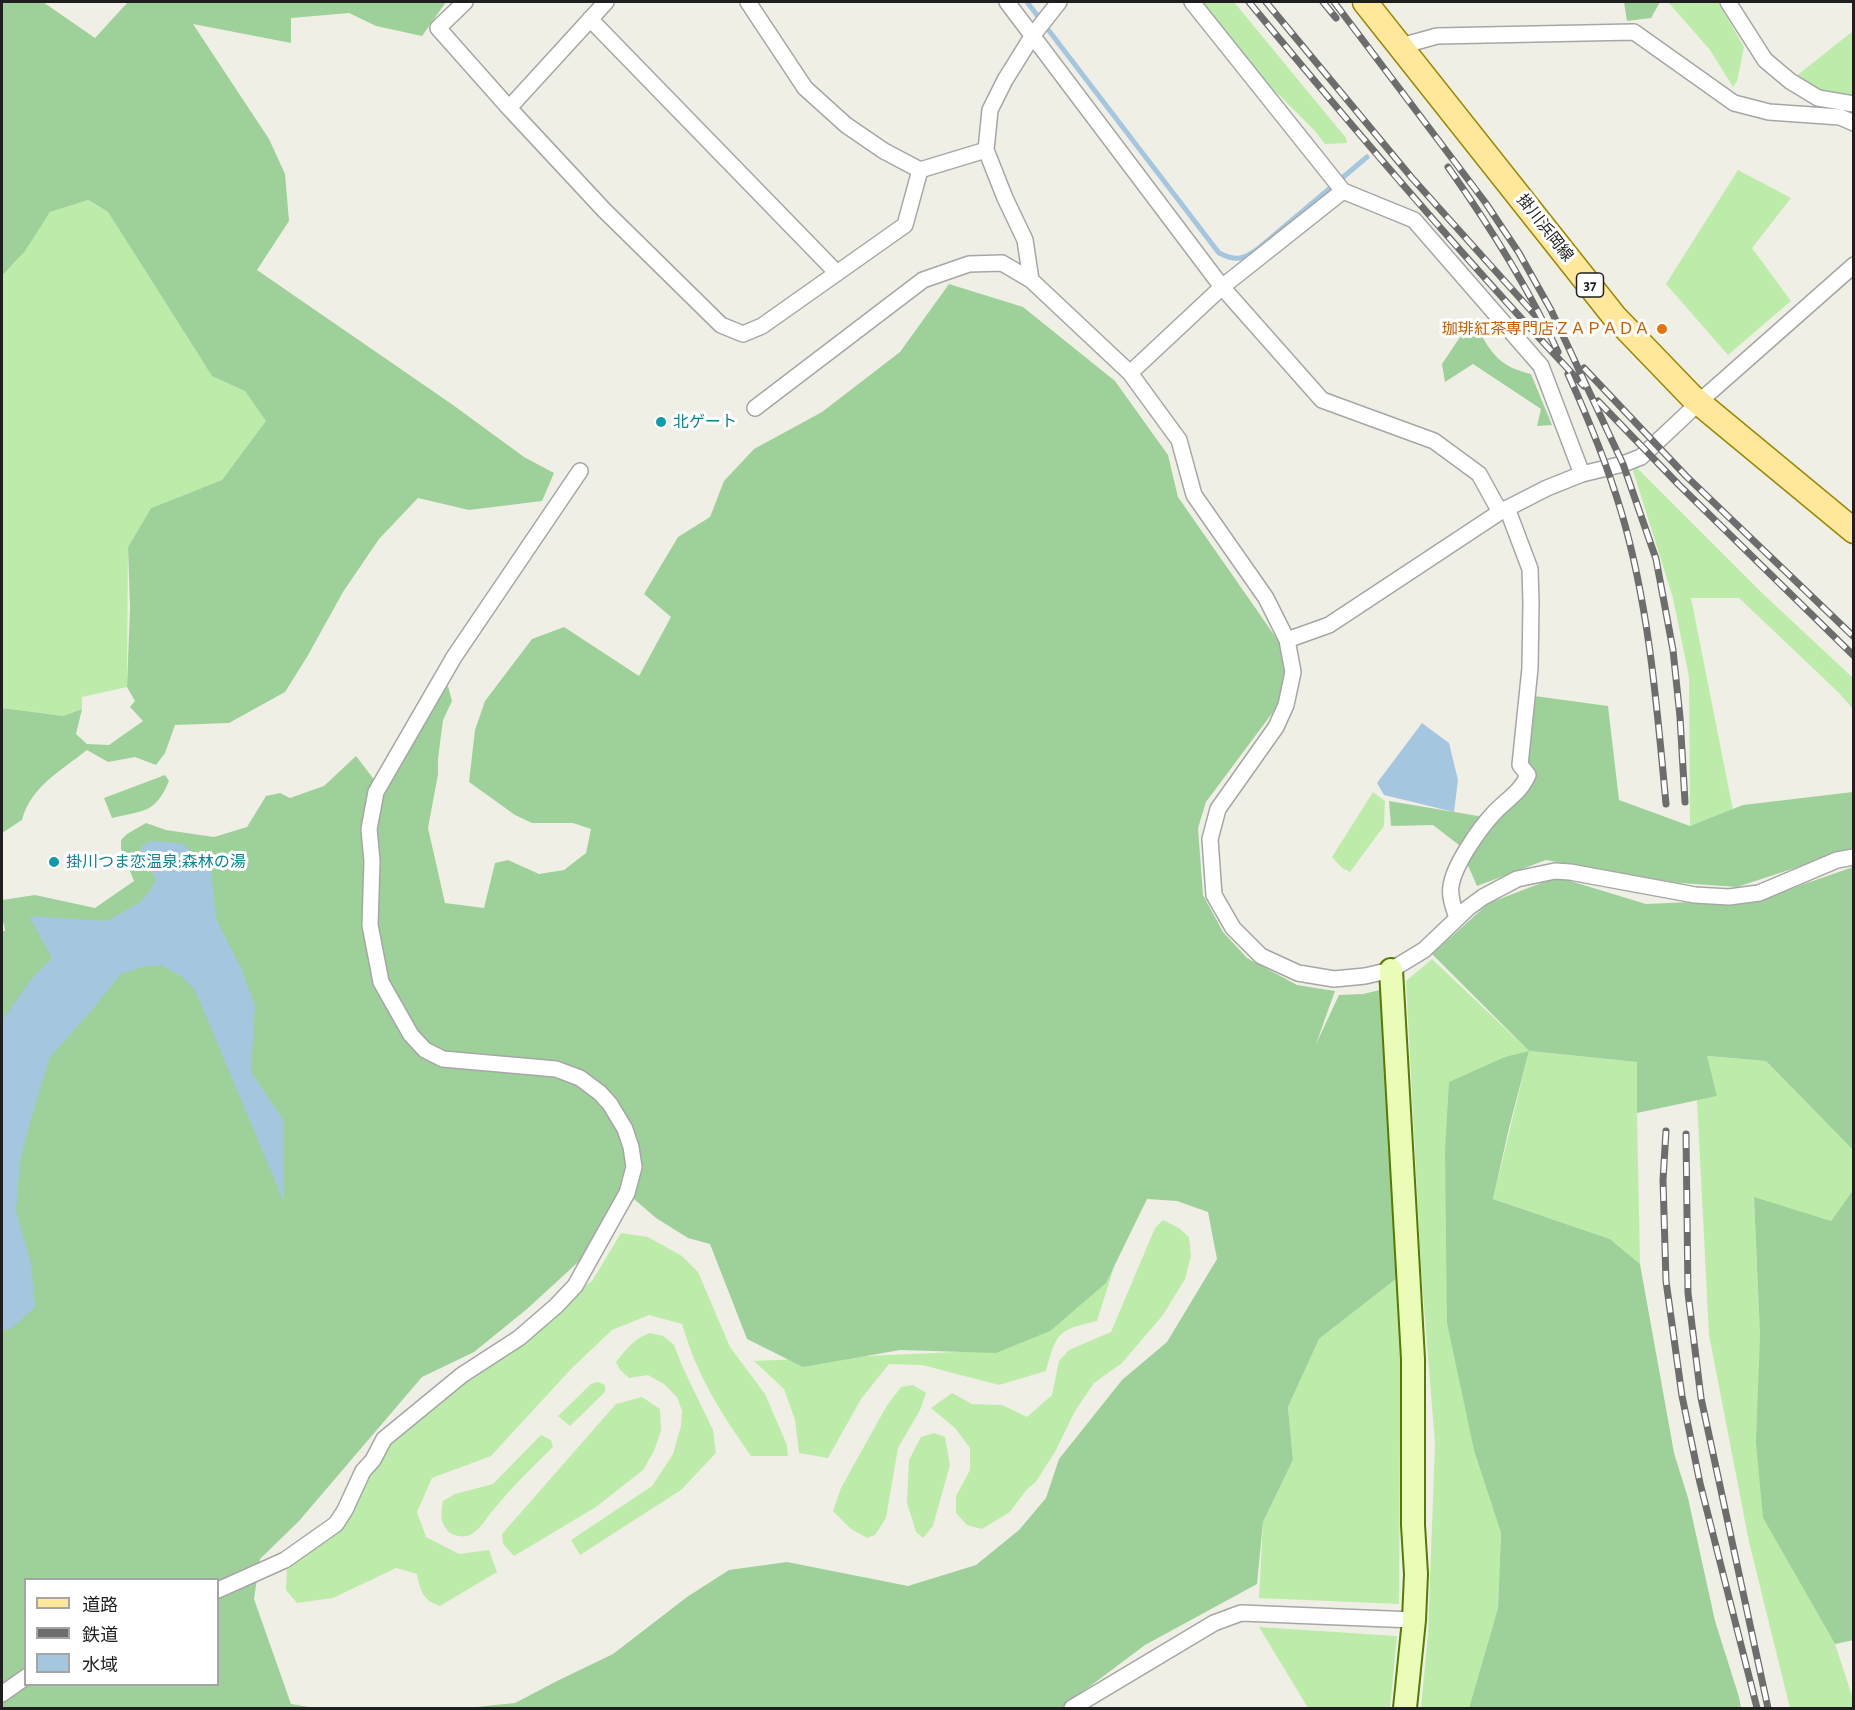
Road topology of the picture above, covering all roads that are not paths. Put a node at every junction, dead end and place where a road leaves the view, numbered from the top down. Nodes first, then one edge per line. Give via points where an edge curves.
1 (465, 2) edge
2 (606, 2) edge
3 (748, 2) edge
4 (1006, 2) edge
5 (1059, 2) edge
6 (1192, 2) edge
7 (1365, 2) edge
8 (1728, 2) edge
9 (590, 19) junction
10 (1033, 35) junction
11 (1401, 46) junction
12 (1854, 104) edge
13 (509, 108) junction
14 (1854, 123) edge
15 (986, 150) junction
16 (920, 170) junction
17 (1343, 191) junction
18 (1854, 265) edge
19 (837, 273) junction
20 (1031, 280) junction
21 (1222, 287) junction
22 (1130, 373) junction
23 (1699, 403) junction
24 (754, 408) dead end
25 (580, 471) dead end
26 (1582, 474) junction
27 (1504, 510) junction
28 (1854, 531) edge
29 (1287, 640) junction
30 (1854, 857) edge
31 (1457, 918) junction
32 (1391, 970) junction
33 (219, 1590) edge
34 (1414, 1620) junction
35 (24, 1678) edge
36 (2, 1694) edge
37 (1072, 1708) edge
38 (1405, 1708) edge

1 - 13 street via 438,28
2 - 9 street
3 - 16 street via 805,88 846,124
4 - 10 street
5 - 10 street
6 - 17 street
7 - 11 main road, 掛川浜岡線 / 37
8 - 12 street via 1765,60 1790,81 1818,98
9 - 13 street
9 - 19 street
10 - 15 street via 990,110
10 - 21 street
11 - 14 street via 1437,36 1634,32 1734,103 1769,112 1840,117
11 - 23 main road, 掛川浜岡線 / 37 via 1614,316
13 - 19 street via 604,210 721,325 743,334 762,326
15 - 16 street
15 - 20 street via 1025,240
16 - 19 street via 905,225
17 - 21 street
17 - 26 street via 1414,220 1541,366
18 - 23 street
20 - 22 street
20 - 24 street via 1002,263 969,264 923,280
21 - 22 street
21 - 27 street via 1322,400 1434,441 1479,474
22 - 29 street via 1179,440 1194,495 1266,598
23 - 26 street via 1641,457
23 - 28 main road, 掛川浜岡線 / 37
25 - 33 street via 454,657 376,792 369,829 370,925 381,982 411,1035 425,1050 443,1059 556,1069 580,1078 600,1093 625,1129 631,1147 634,1167 627,1193 576,1286 519,1338 462,1375 384,1439 336,1524 285,1560
26 - 27 street
27 - 29 street via 1329,625
27 - 31 street via 1530,568 1530,668 1520,765 1528,775 1524,785 1493,814 1466,850 1451,885
29 - 32 street via 1293,672 1286,705 1276,727 1218,809 1210,839 1214,895 1233,928 1261,956 1298,973 1334,979
30 - 31 street via 1836,860 1759,893 1729,897 1695,895 1570,872 1548,872 1517,879 1483,897
31 - 32 street via 1424,950
32 - 34 street via 1413,1359
34 - 37 street via 1241,1613 1214,1623
34 - 38 street
35 - 36 street

